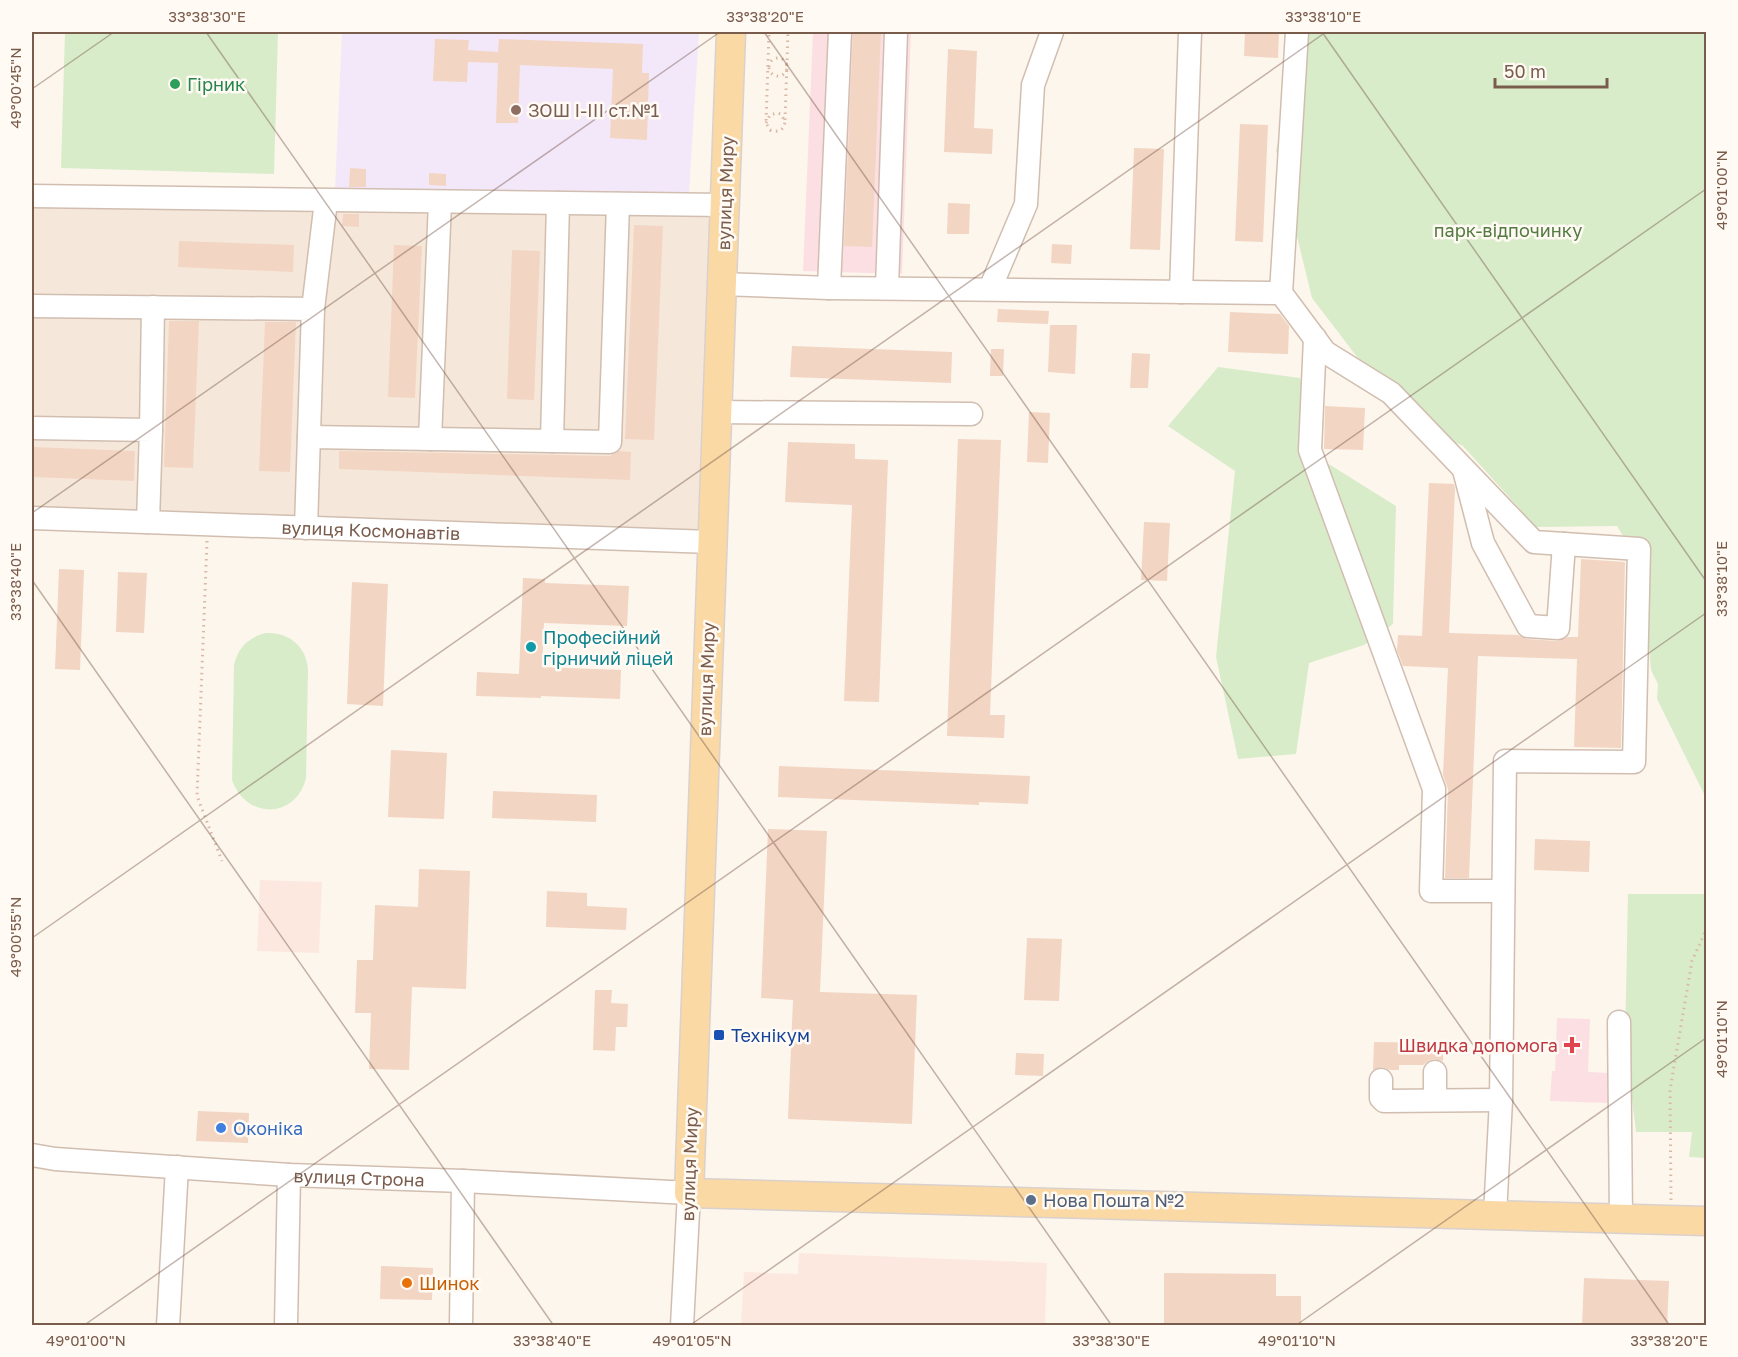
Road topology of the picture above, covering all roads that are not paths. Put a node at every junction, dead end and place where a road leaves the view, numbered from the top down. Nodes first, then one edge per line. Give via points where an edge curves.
1 (731, 32) edge
2 (840, 32) edge
3 (896, 32) edge
4 (1052, 32) edge
5 (1190, 32) edge
6 (1297, 32) edge
7 (32, 196) edge
8 (326, 201) junction
9 (440, 202) junction
10 (558, 203) junction
11 (618, 204) junction
12 (724, 205) junction
13 (721, 284) junction
14 (829, 288) junction
15 (887, 288) junction
16 (990, 289) junction
17 (1180, 292) junction
18 (1281, 293) junction
19 (32, 306) edge
20 (153, 308) junction
21 (313, 309) junction
22 (1315, 338) junction
23 (716, 412) junction
24 (971, 414) dead end
25 (32, 428) edge
26 (151, 430) junction
27 (309, 437) junction
28 (430, 439) junction
29 (552, 441) junction
30 (1464, 469) junction
31 (32, 518) edge
32 (148, 522) junction
33 (306, 528) junction
34 (711, 542) junction
35 (1564, 544) junction
36 (1502, 891) junction
37 (1619, 1022) dead end
38 (1435, 1072) dead end
39 (1381, 1080) dead end
40 (1435, 1100) junction
41 (1501, 1100) junction
42 (32, 1155) edge
43 (177, 1167) junction
44 (288, 1175) junction
45 (463, 1181) junction
46 (688, 1193) junction
47 (1496, 1215) junction
48 (1621, 1218) junction
49 (1707, 1221) edge
50 (168, 1326) edge
51 (286, 1326) edge
52 (461, 1326) edge
53 (682, 1326) edge

1 - 12 main road, вулиця Миру
2 - 14 street
3 - 15 street
4 - 16 street via 1033,85 1026,204
5 - 17 street
6 - 18 street
7 - 8 street
8 - 9 street
8 - 21 street
9 - 10 street
9 - 28 street
10 - 11 street
10 - 29 street
11 - 12 street
11 - 29 street via 610,442
12 - 13 main road, вулиця Миру
13 - 14 street
13 - 23 main road, вулиця Миру
14 - 15 street
15 - 16 street
16 - 17 street
17 - 18 street
18 - 22 street
19 - 20 street
20 - 21 street
20 - 26 street
21 - 27 street
22 - 30 street via 1325,352 1391,393
22 - 36 street via 1310,450 1434,789 1431,891
23 - 24 street
23 - 34 main road, вулиця Миру
25 - 26 street
26 - 32 street
27 - 28 street
27 - 33 street
28 - 29 street
30 - 35 street via 1533,542
30 - 35 street via 1483,543 1528,626 1558,628
31 - 32 street, вулиця Космонавтів
32 - 33 street, вулиця Космонавтів
33 - 34 street, вулиця Космонавтів
34 - 46 main road, вулиця Миру
35 - 36 street via 1639,549 1634,762 1504,761
36 - 41 street
37 - 48 street
38 - 40 street
39 - 40 street via 1383,1100
40 - 41 street
41 - 47 street
42 - 43 street, вулиця Строна
43 - 44 street, вулиця Строна
43 - 50 street
44 - 45 street, вулиця Строна
44 - 51 street
45 - 46 street, вулиця Строна
45 - 52 street
46 - 47 main road
46 - 53 street, вулиця Миру
47 - 48 main road
48 - 49 main road

